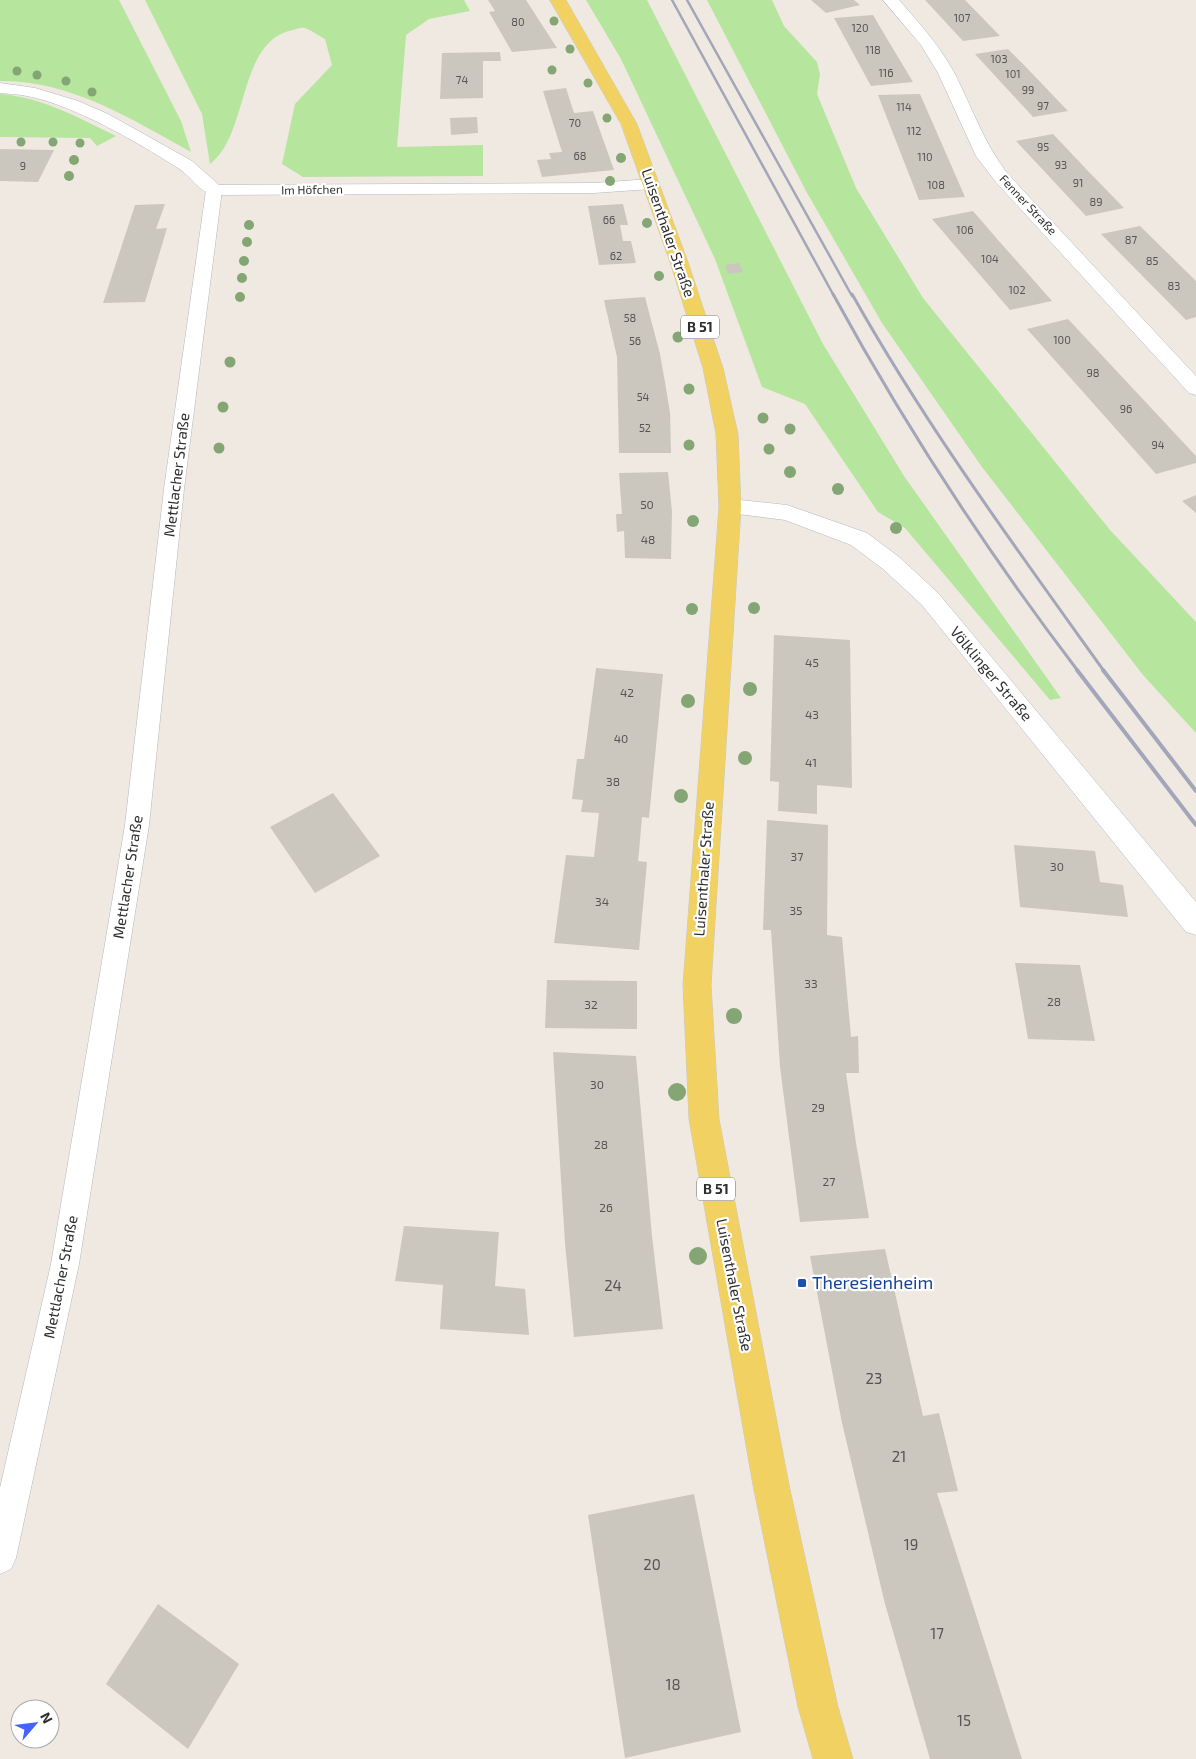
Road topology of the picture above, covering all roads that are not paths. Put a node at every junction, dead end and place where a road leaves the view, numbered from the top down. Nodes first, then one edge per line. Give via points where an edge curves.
1 (558, 0) edge
2 (891, 0) edge
3 (0, 88) edge
4 (651, 184) junction
5 (214, 190) junction
6 (1196, 388) edge
7 (730, 508) junction
8 (1196, 923) edge
9 (0, 1558) edge
10 (833, 1759) edge

1 - 4 main road, Luisenthaler Straße / B 51 via 629,124
2 - 6 street, Fenner Straße via 928,43 946,73 985,156 996,170
3 - 5 street via 29,91 102,118 186,165
4 - 5 street, Im Höfchen via 594,188
4 - 7 main road, Luisenthaler Straße / B 51 via 713,368 727,434
5 - 9 lane, Mettlacher Straße via 174,490 137,825 65,1264
7 - 8 street, Völklinger Straße via 787,513 859,539 891,563 930,599
7 - 10 main road, Luisenthaler Straße / B 51 via 697,985 704,1119 771,1485 818,1707

